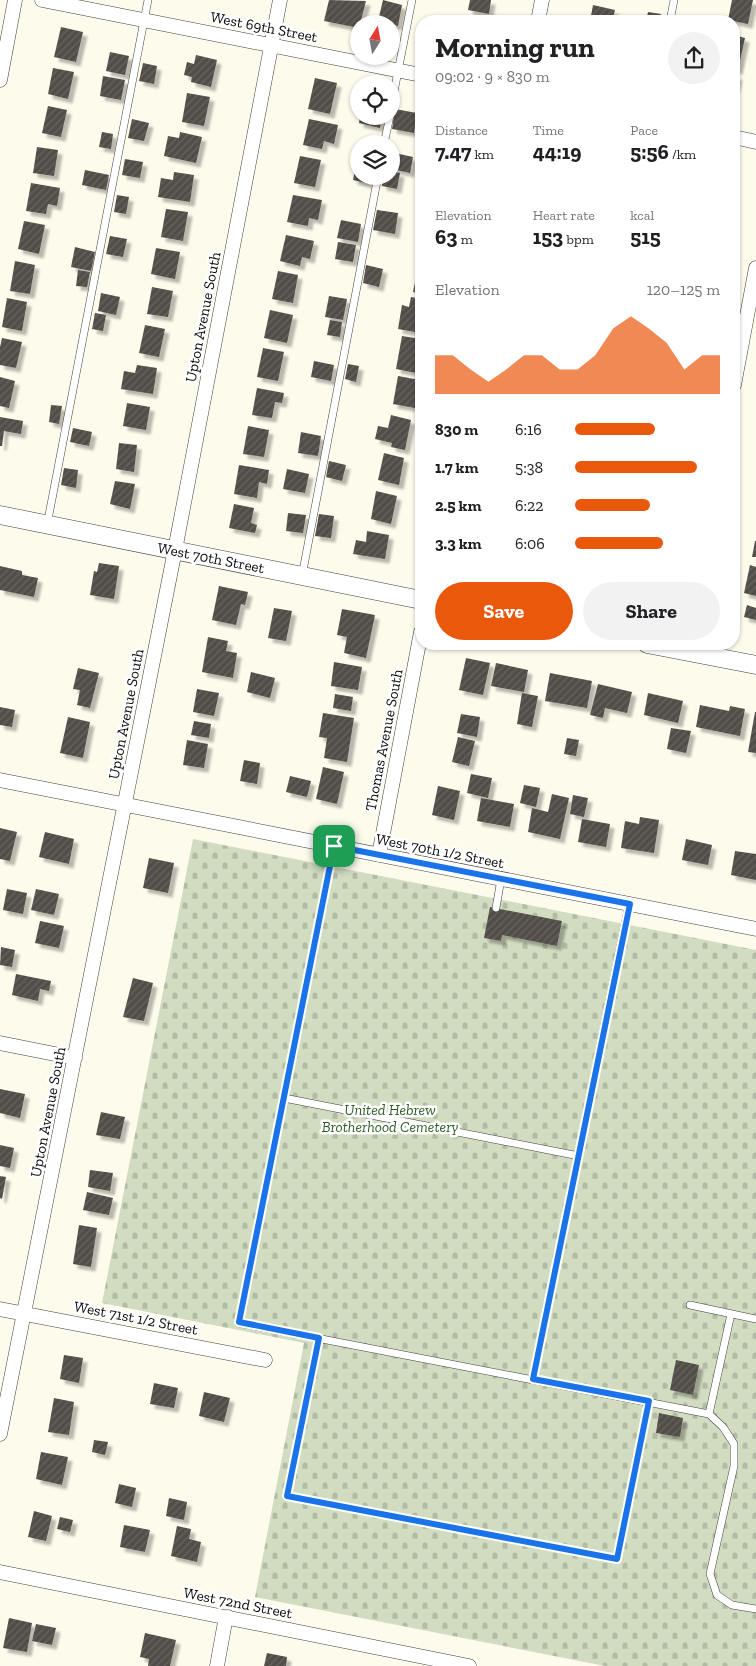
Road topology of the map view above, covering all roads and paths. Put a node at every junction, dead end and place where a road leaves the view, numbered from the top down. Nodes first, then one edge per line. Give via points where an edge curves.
1 (15, 0) edge
2 (42, 0) edge
3 (148, 0) edge
4 (280, 0) edge
5 (412, 0) edge
6 (542, 0) edge
7 (674, 0) edge
8 (539, 15) edge
9 (671, 15) edge
10 (144, 20) junction
11 (272, 45) junction
12 (398, 71) junction
13 (415, 74) edge
14 (397, 75) edge
15 (0, 80) edge
16 (740, 139) edge
17 (756, 142) edge
18 (376, 185) edge
19 (756, 268) edge
20 (740, 353) edge
21 (0, 515) edge
22 (47, 525) junction
23 (175, 550) junction
24 (302, 576) junction
25 (415, 599) edge
26 (418, 650) edge
27 (696, 650) edge
28 (756, 665) edge
29 (0, 780) edge
30 (124, 805) junction
31 (334, 846) junction
32 (379, 855) junction
33 (501, 879) junction
34 (630, 904) junction
35 (496, 908) dead end
36 (756, 929) edge
37 (0, 1043) edge
38 (75, 1058) junction
39 (284, 1098) junction
40 (579, 1156) junction
41 (690, 1305) dead end
42 (0, 1309) edge
43 (24, 1313) junction
44 (731, 1314) junction
45 (756, 1319) edge
46 (319, 1338) junction
47 (265, 1360) dead end
48 (533, 1379) junction
49 (649, 1401) junction
50 (709, 1414) junction
51 (0, 1434) edge
52 (0, 1572) edge
53 (756, 1610) edge
54 (228, 1617) junction
55 (216, 1666) edge
56 (469, 1666) edge

1 - 15 street
2 - 10 street, West 69th Street
3 - 10 lane
4 - 11 street, Upton Avenue South
5 - 12 lane
6 - 8 street
7 - 9 lane
10 - 11 street, West 69th Street
10 - 22 lane
11 - 12 street, West 69th Street
11 - 23 street, Upton Avenue South
12 - 13 street, West 69th Street
12 - 14 lane
16 - 17 street
18 - 24 lane
19 - 20 street
21 - 22 street, West 70th Street
22 - 23 street, West 70th Street
23 - 24 street, West 70th Street
23 - 30 street, Upton Avenue South
24 - 25 street, West 70th Street
26 - 32 street, Thomas Avenue South
27 - 28 street
29 - 30 street, West 70th 1/2 Street
30 - 31 street, West 70th 1/2 Street
30 - 38 street, Upton Avenue South
31 - 32 street, West 70th 1/2 Street
31 - 39 lane
32 - 33 street, West 70th 1/2 Street
33 - 34 street, West 70th 1/2 Street
33 - 35 lane
34 - 36 street, West 70th 1/2 Street
34 - 40 lane
37 - 38 street
38 - 43 street, Upton Avenue South
39 - 40 lane
39 - 46 lane via 239,1322
40 - 48 lane
41 - 44 lane
42 - 43 street, West 71st 1/2 Street
43 - 47 street, West 71st 1/2 Street
43 - 51 street, Upton Avenue South
44 - 45 lane
44 - 50 lane
46 - 48 lane
46 - 49 lane via 287,1496 559,1548 617,1559
48 - 49 lane
49 - 50 lane
50 - 53 lane via 734,1444 734,1466 710,1574 717,1595 732,1605
52 - 54 street, West 72nd Street
54 - 55 street
54 - 56 street, West 72nd Street

